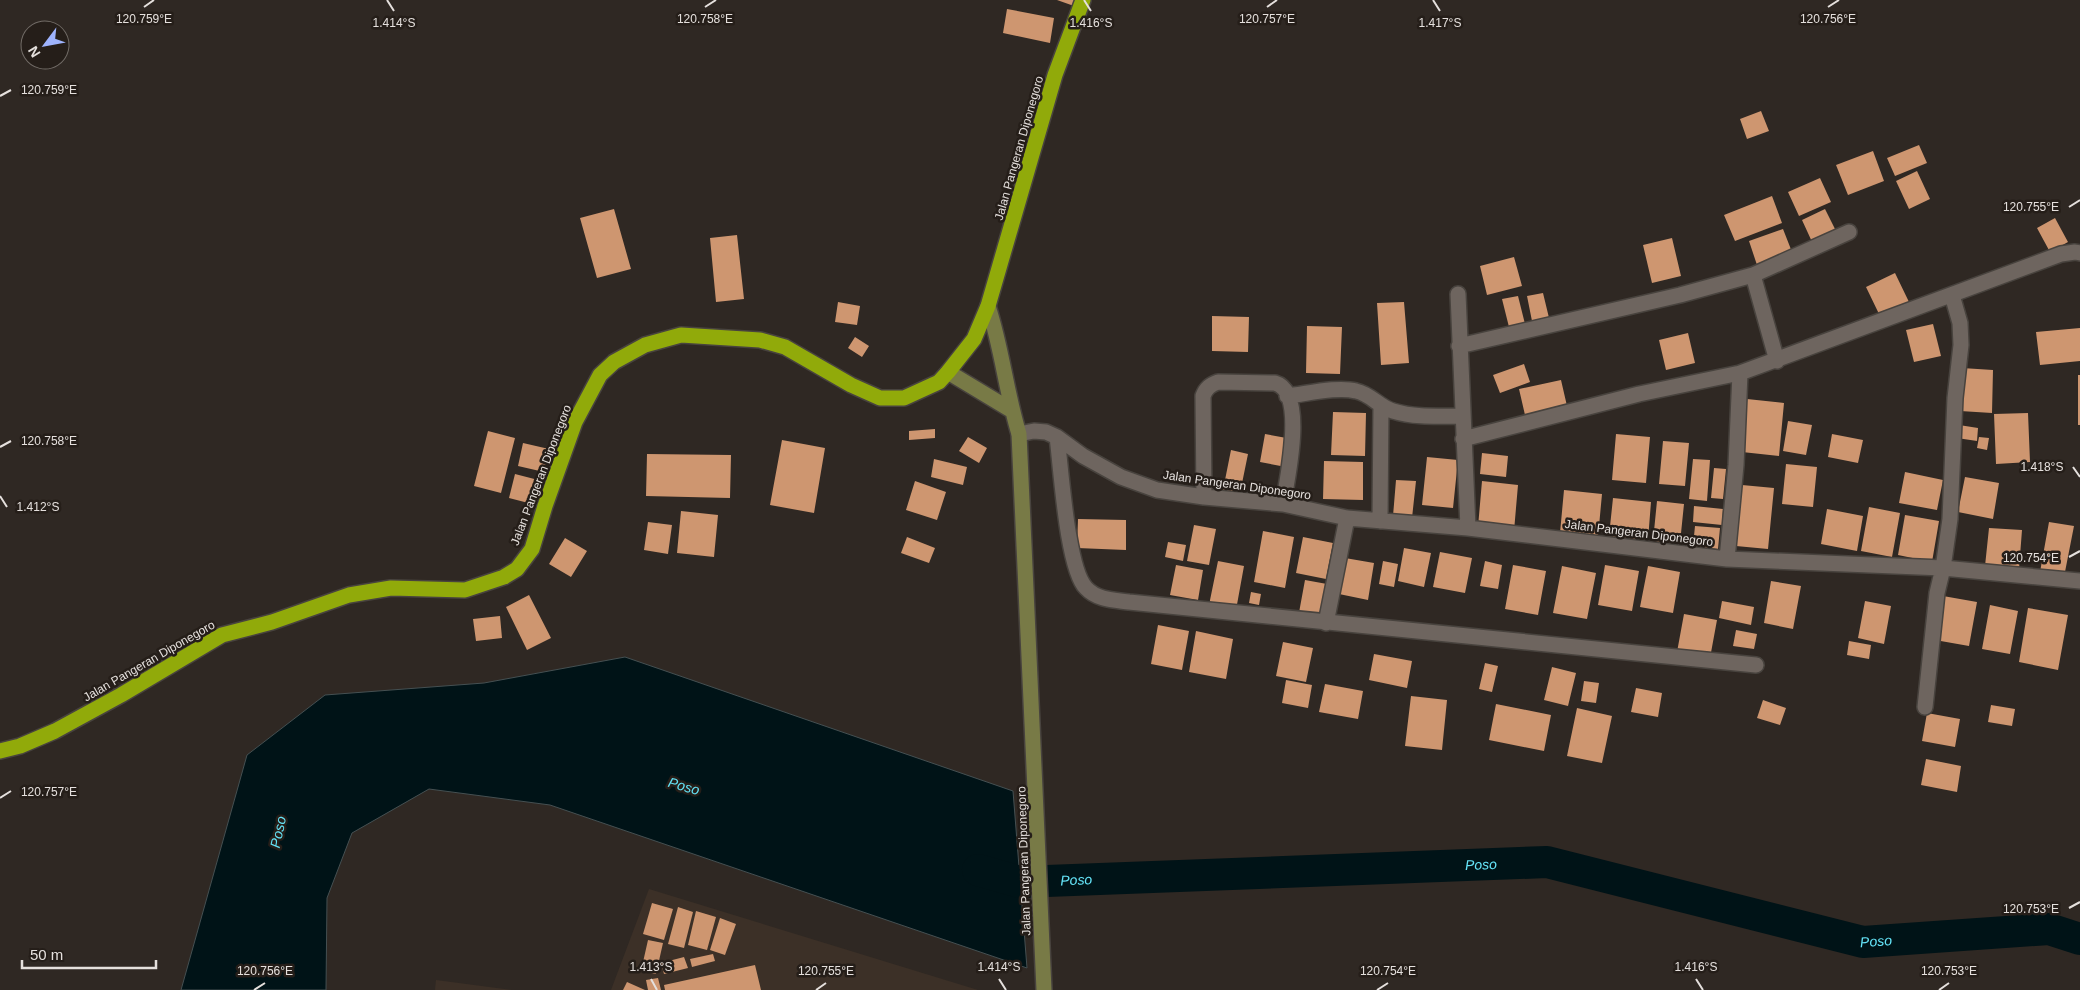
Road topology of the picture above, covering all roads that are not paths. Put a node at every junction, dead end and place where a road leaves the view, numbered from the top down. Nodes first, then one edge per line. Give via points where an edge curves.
1 (1083, 0) edge
2 (1849, 232) dead end
3 (2080, 253) edge
4 (1753, 275) junction
5 (1458, 294) dead end
6 (1952, 295) junction
7 (988, 306) junction
8 (1460, 346) junction
9 (1777, 361) junction
10 (948, 372) junction
11 (1740, 373) junction
12 (1287, 396) junction
13 (1381, 405) junction
14 (1011, 410) junction
15 (1462, 416) junction
16 (1019, 434) junction
17 (1057, 437) junction
18 (1463, 440) junction
19 (1204, 497) junction
20 (1283, 504) junction
21 (1347, 518) junction
22 (1380, 521) junction
23 (1468, 528) junction
24 (1727, 559) junction
25 (1943, 568) junction
26 (2080, 581) edge
27 (1326, 623) junction
28 (1756, 665) dead end
29 (1925, 707) dead end
30 (0, 751) edge
31 (1044, 990) edge

1 - 7 highway, Jalan Pangeran Diponegoro via 1055,75
2 - 4 street
3 - 6 street via 2061,254
4 - 8 street
4 - 9 street
5 - 8 street
6 - 9 street
6 - 25 street via 1960,324 1961,345 1955,398 1950,519
7 - 10 highway, Jalan Pangeran Diponegoro via 974,339
7 - 14 street via 998,334
8 - 15 street
9 - 11 street
10 - 14 street
10 - 30 highway, Jalan Pangeran Diponegoro via 939,382 914,395 880,398 785,347 760,340 681,335 646,345 614,362 600,375 575,422 532,549 517,569 504,578 465,590 392,588 349,595 272,622 222,635 55,731
11 - 18 street via 1639,394
11 - 24 street
12 - 13 street via 1356,391
12 - 19 street via 1282,386 1275,382 1218,382 1206,389 1203,396
12 - 20 street via 1294,412 1294,430
13 - 15 street via 1392,411 1415,415
13 - 22 street
14 - 16 street
15 - 18 street
16 - 17 street, Jalan Pangeran Diponegoro via 1034,431
16 - 31 street, Jalan Pangeran Diponegoro
17 - 19 street, Jalan Pangeran Diponegoro via 1121,477 1156,490
17 - 27 street via 1067,523 1078,575 1092,594 1111,600
18 - 23 street
19 - 20 street, Jalan Pangeran Diponegoro
20 - 21 street, Jalan Pangeran Diponegoro
21 - 22 street, Jalan Pangeran Diponegoro
21 - 27 street
22 - 23 street, Jalan Pangeran Diponegoro
23 - 24 street, Jalan Pangeran Diponegoro
24 - 25 street, Jalan Pangeran Diponegoro
25 - 26 street, Jalan Pangeran Diponegoro
25 - 29 street via 1937,593
27 - 28 street

